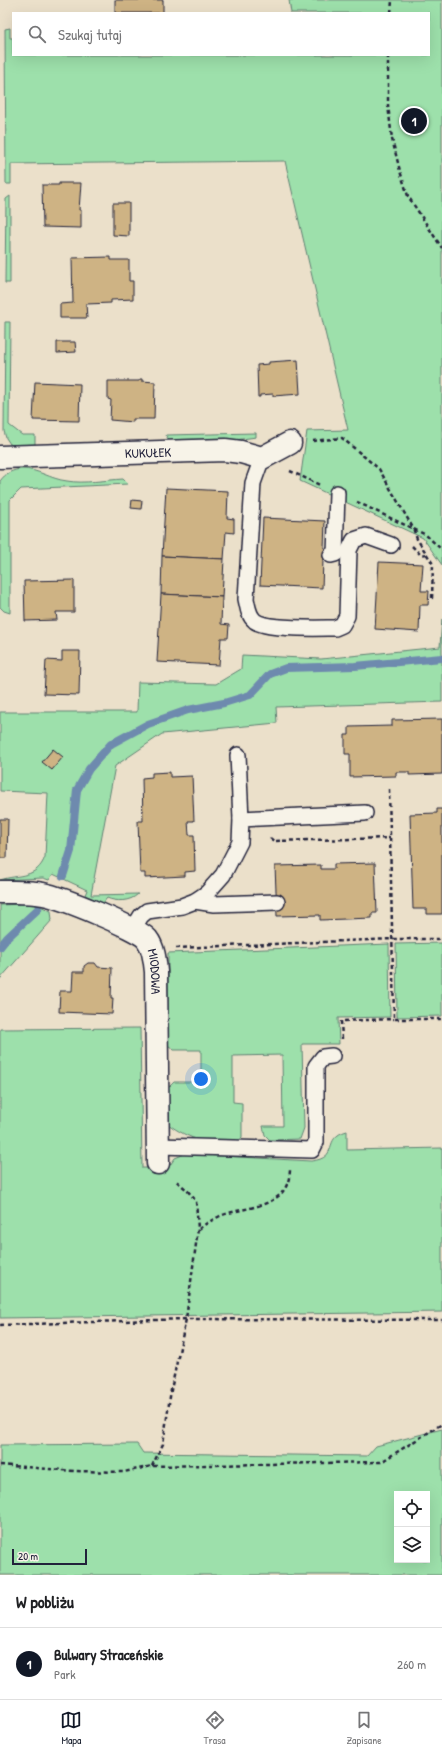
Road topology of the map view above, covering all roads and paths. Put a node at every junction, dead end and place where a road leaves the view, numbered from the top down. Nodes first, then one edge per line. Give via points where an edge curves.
1 (392, 0) edge
2 (391, 12) edge
3 (388, 56) edge
4 (442, 248) edge
5 (290, 443) joint
6 (0, 457) edge
7 (262, 458) junction
8 (337, 493) dead end
9 (391, 544) dead end
10 (331, 555) dead end
11 (428, 598) dead end
12 (238, 755) dead end
13 (389, 789) dead end
14 (365, 813) dead end
15 (241, 819) junction
16 (0, 892) edge
17 (195, 900) junction
18 (276, 902) dead end
19 (133, 929) junction
20 (393, 939) junction
21 (442, 939) edge
22 (152, 949) junction
23 (442, 1019) edge
24 (394, 1020) junction
25 (342, 1042) dead end
26 (332, 1056) dead end
27 (291, 1150) junction
28 (158, 1154) junction
29 (198, 1229) junction
30 (186, 1319) junction
31 (442, 1320) edge
32 (0, 1325) edge
33 (442, 1424) edge
34 (0, 1465) edge
35 (152, 1466) junction

1 - 2 path
3 - 4 path via 388,105 392,139 400,171 408,196
5 - 7 street
5 - 11 path via 342,438 379,469 433,564 432,598
6 - 7 street, KUKUŁEK via 225,450
7 - 9 lane via 253,483 246,599 248,613 256,621 277,626 335,628 342,625 346,616 349,550 354,540 366,536
8 - 10 lane via 335,554
12 - 15 lane
13 - 20 path
14 - 15 lane
15 - 17 lane via 240,842 222,875 208,893
16 - 19 street, MIODOWA via 44,894
17 - 18 lane via 214,904
17 - 19 lane via 182,906 146,912
19 - 22 street, MIODOWA via 148,940
20 - 21 path
20 - 22 path
20 - 24 path
22 - 28 street, MIODOWA via 156,972
23 - 24 path
24 - 25 path via 341,1021
26 - 27 lane via 323,1057 316,1066 316,1142 312,1150
27 - 28 lane
27 - 29 path via 290,1175 284,1193 252,1209 221,1216
28 - 29 path via 164,1174 178,1182 196,1201
29 - 30 path
30 - 31 path
30 - 32 path
30 - 35 path via 171,1390 164,1444
33 - 35 path via 381,1462
34 - 35 path via 124,1472

